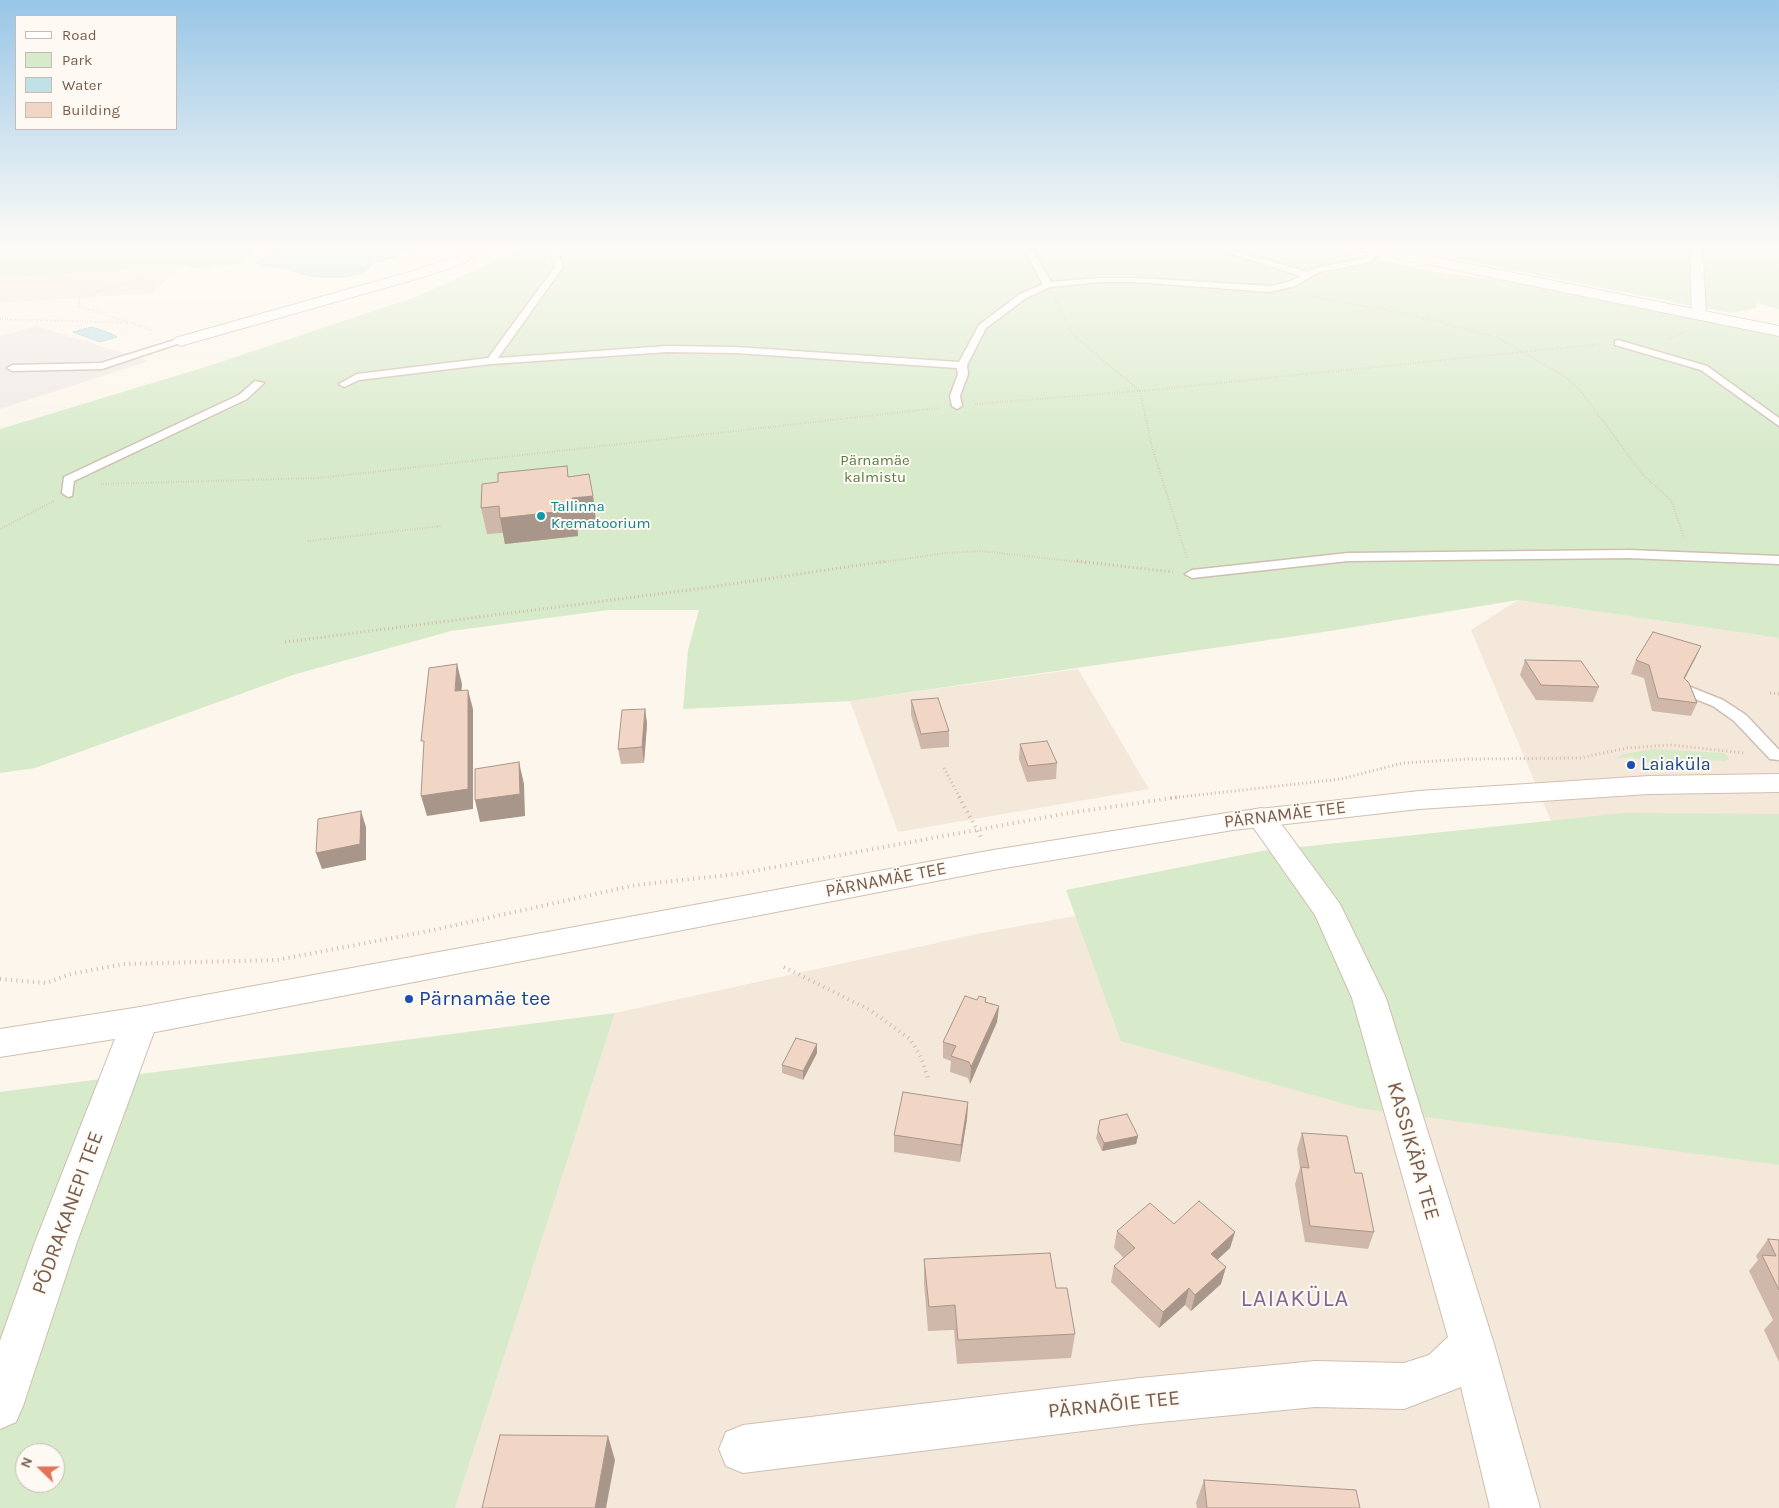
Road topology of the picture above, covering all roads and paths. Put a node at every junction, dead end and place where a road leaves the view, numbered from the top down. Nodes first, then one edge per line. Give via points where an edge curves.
1 (105, 314) edge
2 (275, 314) edge
3 (525, 314) edge
4 (999, 314) edge
5 (1062, 314) edge
6 (1400, 314) edge
7 (1699, 314) edge
8 (1701, 314) edge
9 (0, 319) edge
10 (132, 323) junction
11 (1779, 331) edge
12 (181, 341) junction
13 (1618, 343) junction
14 (1521, 350) junction
15 (491, 361) junction
16 (962, 364) junction
17 (12, 368) dead end
18 (259, 382) dead end
19 (344, 384) dead end
20 (1140, 391) junction
21 (956, 406) junction
22 (1779, 423) edge
23 (68, 493) junction
24 (442, 526) dead end
25 (0, 528) edge
26 (308, 541) dead end
27 (1693, 557) junction
28 (1779, 560) edge
29 (1192, 574) junction
30 (285, 642) dead end
31 (1688, 691) edge
32 (1770, 693) dead end
33 (1779, 694) edge
34 (944, 768) dead end
35 (1778, 770) edge
36 (1261, 817) junction
37 (993, 860) junction
38 (784, 966) dead end
39 (140, 1021) junction
40 (0, 1042) edge
41 (928, 1078) dead end
42 (1472, 1344) junction
43 (0, 1406) edge
44 (743, 1449) dead end
45 (1515, 1508) edge

1 - 10 path
2 - 12 street
3 - 15 lane
4 - 16 lane via 982,327
5 - 20 path via 1072,334
6 - 14 path via 1454,325 1496,338
7 - 13 path via 1695,327 1672,338
8 - 11 street
9 - 10 path
10 - 12 path
12 - 17 lane via 102,366
13 - 14 path
13 - 22 lane via 1704,368
14 - 20 path
14 - 27 path via 1564,376 1580,390 1644,475 1671,500
15 - 16 lane via 667,349 736,350
15 - 19 lane via 357,377
16 - 21 lane
18 - 23 lane via 243,397 192,423 68,479
20 - 21 path
20 - 29 path via 1152,448
21 - 23 path via 319,478 85,485
23 - 25 path
24 - 26 path
27 - 28 lane
27 - 29 lane via 1618,554 1348,557
29 - 30 path via 981,551 945,552 712,587
31 - 35 lane via 1718,703 1740,718
32 - 33 path
34 - 37 path
35 - 36 street, PÄRNAMÄE TEE via 1649,785 1419,800
36 - 37 street, PÄRNAMÄE TEE
36 - 42 street, KASSIKÄPA TEE via 1328,912 1368,998
37 - 39 street, PÄRNAMÄE TEE
38 - 41 path via 870,1010 910,1039
39 - 40 street, PÄRNAMÄE TEE
39 - 43 street, PÕDRAKANEPI TEE via 56,1242
42 - 44 street, PÄRNAÕIE TEE via 1443,1373 1404,1386 1315,1384 1140,1401
42 - 45 street, KASSIKÄPA TEE

